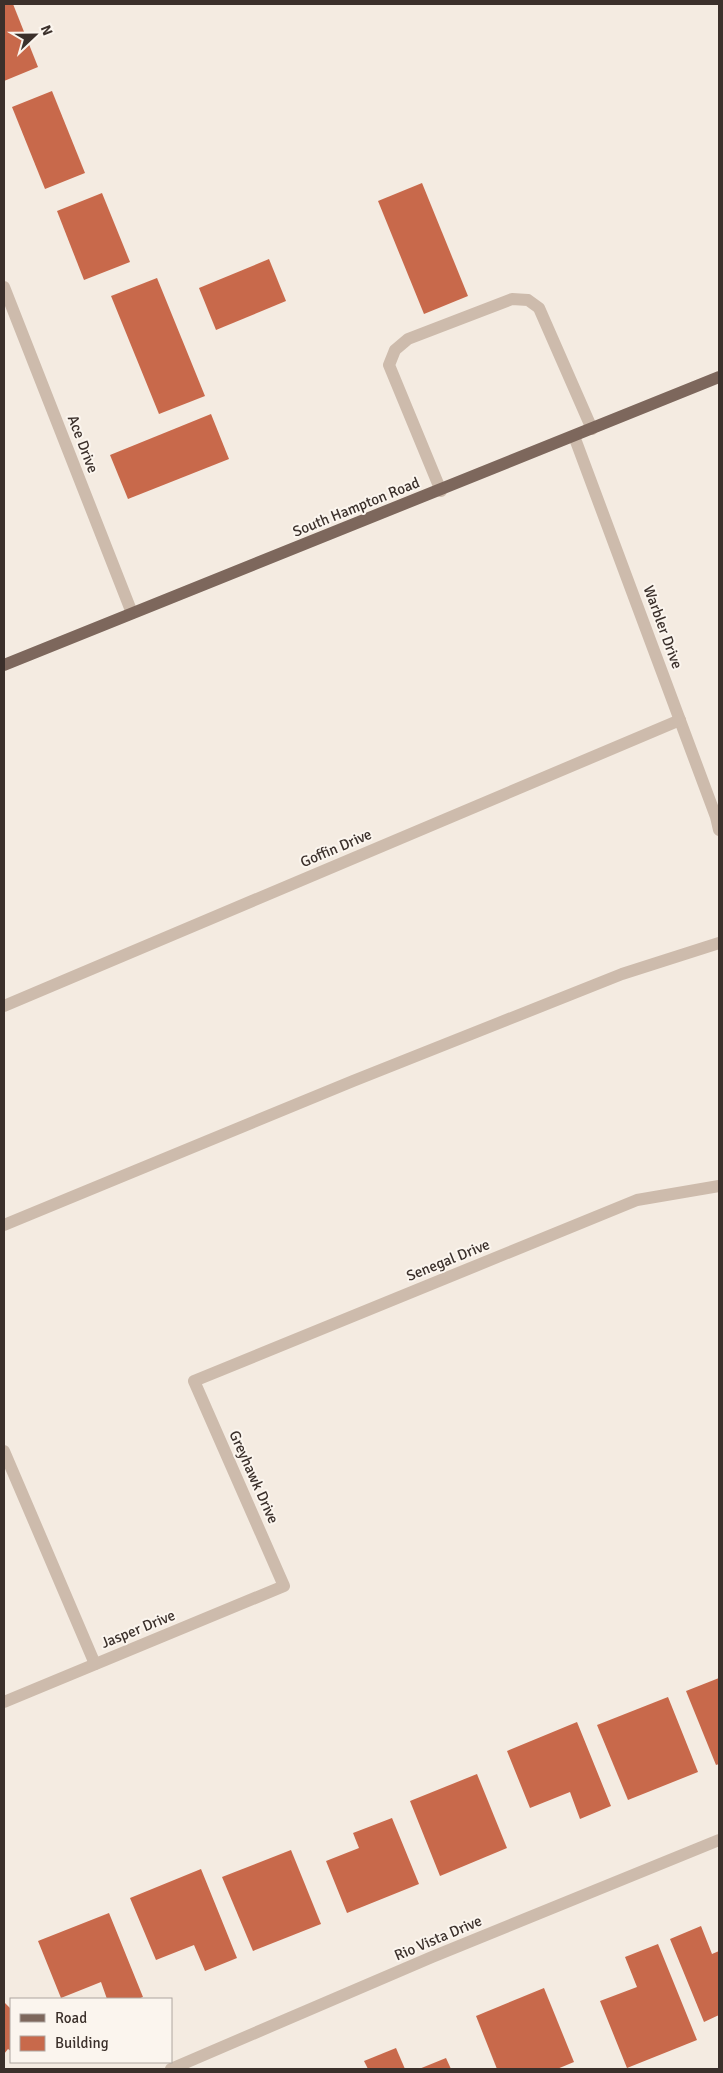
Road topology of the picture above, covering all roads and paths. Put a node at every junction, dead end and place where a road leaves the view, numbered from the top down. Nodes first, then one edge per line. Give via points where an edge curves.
1 (4, 287) edge
2 (719, 378) edge
3 (592, 429) junction
4 (574, 436) junction
5 (441, 490) junction
6 (132, 613) junction
7 (4, 665) edge
8 (680, 720) junction
9 (718, 816) edge
10 (719, 830) edge
11 (719, 943) edge
12 (4, 1006) edge
13 (719, 1186) edge
14 (4, 1225) edge
15 (194, 1381) joint
16 (4, 1451) edge
17 (284, 1586) joint
18 (95, 1664) junction
19 (4, 1702) edge
20 (719, 1840) edge
21 (172, 2069) edge

1 - 6 street, Ace Drive
2 - 3 main road, South Hampton Road
3 - 4 main road, South Hampton Road
3 - 5 street via 539,308 528,300 512,299 408,339 394,350 389,366
4 - 5 main road, South Hampton Road
4 - 8 street, Warbler Drive
5 - 6 main road, South Hampton Road
6 - 7 main road, South Hampton Road
8 - 9 street, Warbler Drive
8 - 12 street, Goffin Drive
9 - 10 street, Warbler Drive
11 - 14 street via 622,974
13 - 15 street, Senegal Drive via 637,1200
15 - 17 street, Greyhawk Drive
16 - 18 street
17 - 18 street, Jasper Drive
18 - 19 street, Jasper Drive
20 - 21 street, Rio Vista Drive via 432,1957

